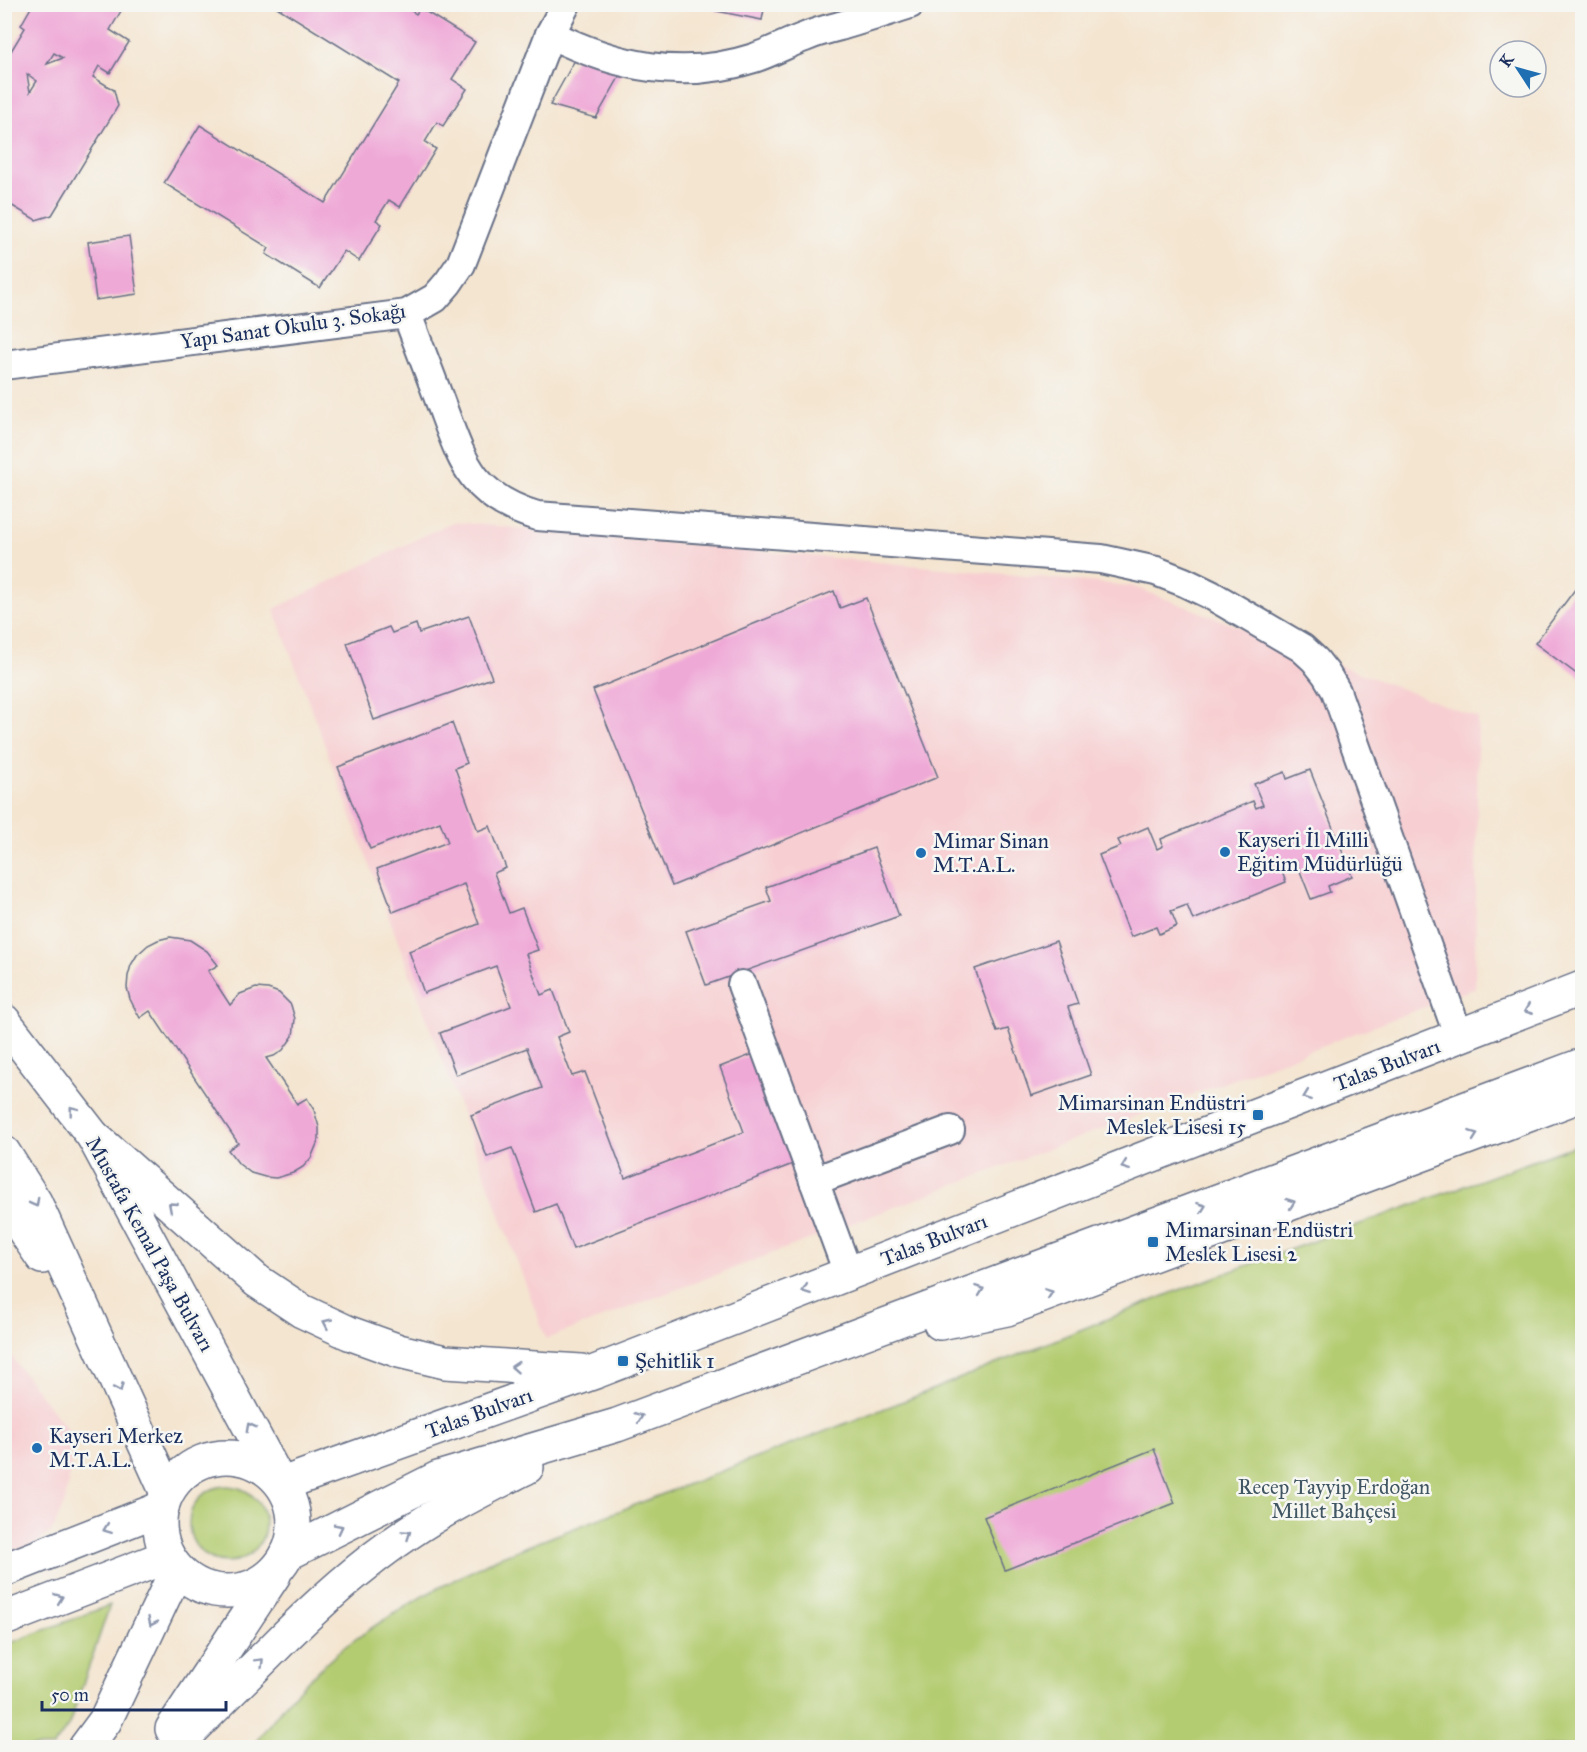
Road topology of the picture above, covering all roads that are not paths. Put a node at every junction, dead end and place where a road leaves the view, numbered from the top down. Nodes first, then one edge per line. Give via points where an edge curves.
1 (566, 4) edge
2 (910, 4) edge
3 (550, 34) junction
4 (407, 314) junction
5 (4, 365) edge
6 (742, 986) dead end
7 (1582, 988) edge
8 (4, 1021) edge
9 (1459, 1037) junction
10 (1582, 1065) edge
11 (1582, 1095) edge
12 (950, 1130) dead end
13 (93, 1136) junction
14 (4, 1153) edge
15 (814, 1181) junction
16 (4, 1201) edge
17 (848, 1274) junction
18 (95, 1335) junction
19 (830, 1346) junction
20 (594, 1372) junction
21 (597, 1431) junction
22 (280, 1481) junction
23 (164, 1501) junction
24 (283, 1561) junction
25 (173, 1563) junction
26 (4, 1570) edge
27 (4, 1619) edge
28 (85, 1748) edge
29 (160, 1748) edge
30 (174, 1748) edge

1 - 3 street, Yapı Sanat Okulu 3. Sokağı
2 - 3 street via 805,36 753,58 698,69 638,66 608,59
3 - 4 street, Yapı Sanat Okulu 3. Sokağı via 461,264 435,298
4 - 5 street, Yapı Sanat Okulu 3. Sokağı
4 - 9 street via 461,459 491,495 520,511 537,516 1101,559 1184,582 1302,648 1336,691
6 - 15 street
7 -> 9 main road, Talas Bulvarı
13 -> 8 main road, Mustafa Kemal Paşa Bulvarı
9 -> 17 main road, Talas Bulvarı
19 -> 10 main road
19 -> 11 main road via 1007,1309
12 - 15 street
20 -> 13 main road via 445,1362 399,1351 302,1311 257,1281
22 -> 13 main road, Mustafa Kemal Paşa Bulvarı
14 -> 18 main road via 35,1203
15 - 17 street
16 - 18 main road
17 -> 20 main road, Talas Bulvarı
18 -> 23 main road
21 -> 19 main road
20 - 22 main road, Talas Bulvarı
24 -> 21 main road via 438,1478
30 -> 21 main road via 331,1593 405,1534 445,1509
22 - 23 main road via 251,1460 218,1457 188,1469
22 - 24 main road via 293,1507 295,1523
23 - 25 main road via 162,1541
23 -> 26 main road
24 - 25 main road via 266,1579 236,1591 204,1587 189,1580
24 - 29 main road
27 -> 25 main road
25 -> 28 main road via 105,1721

